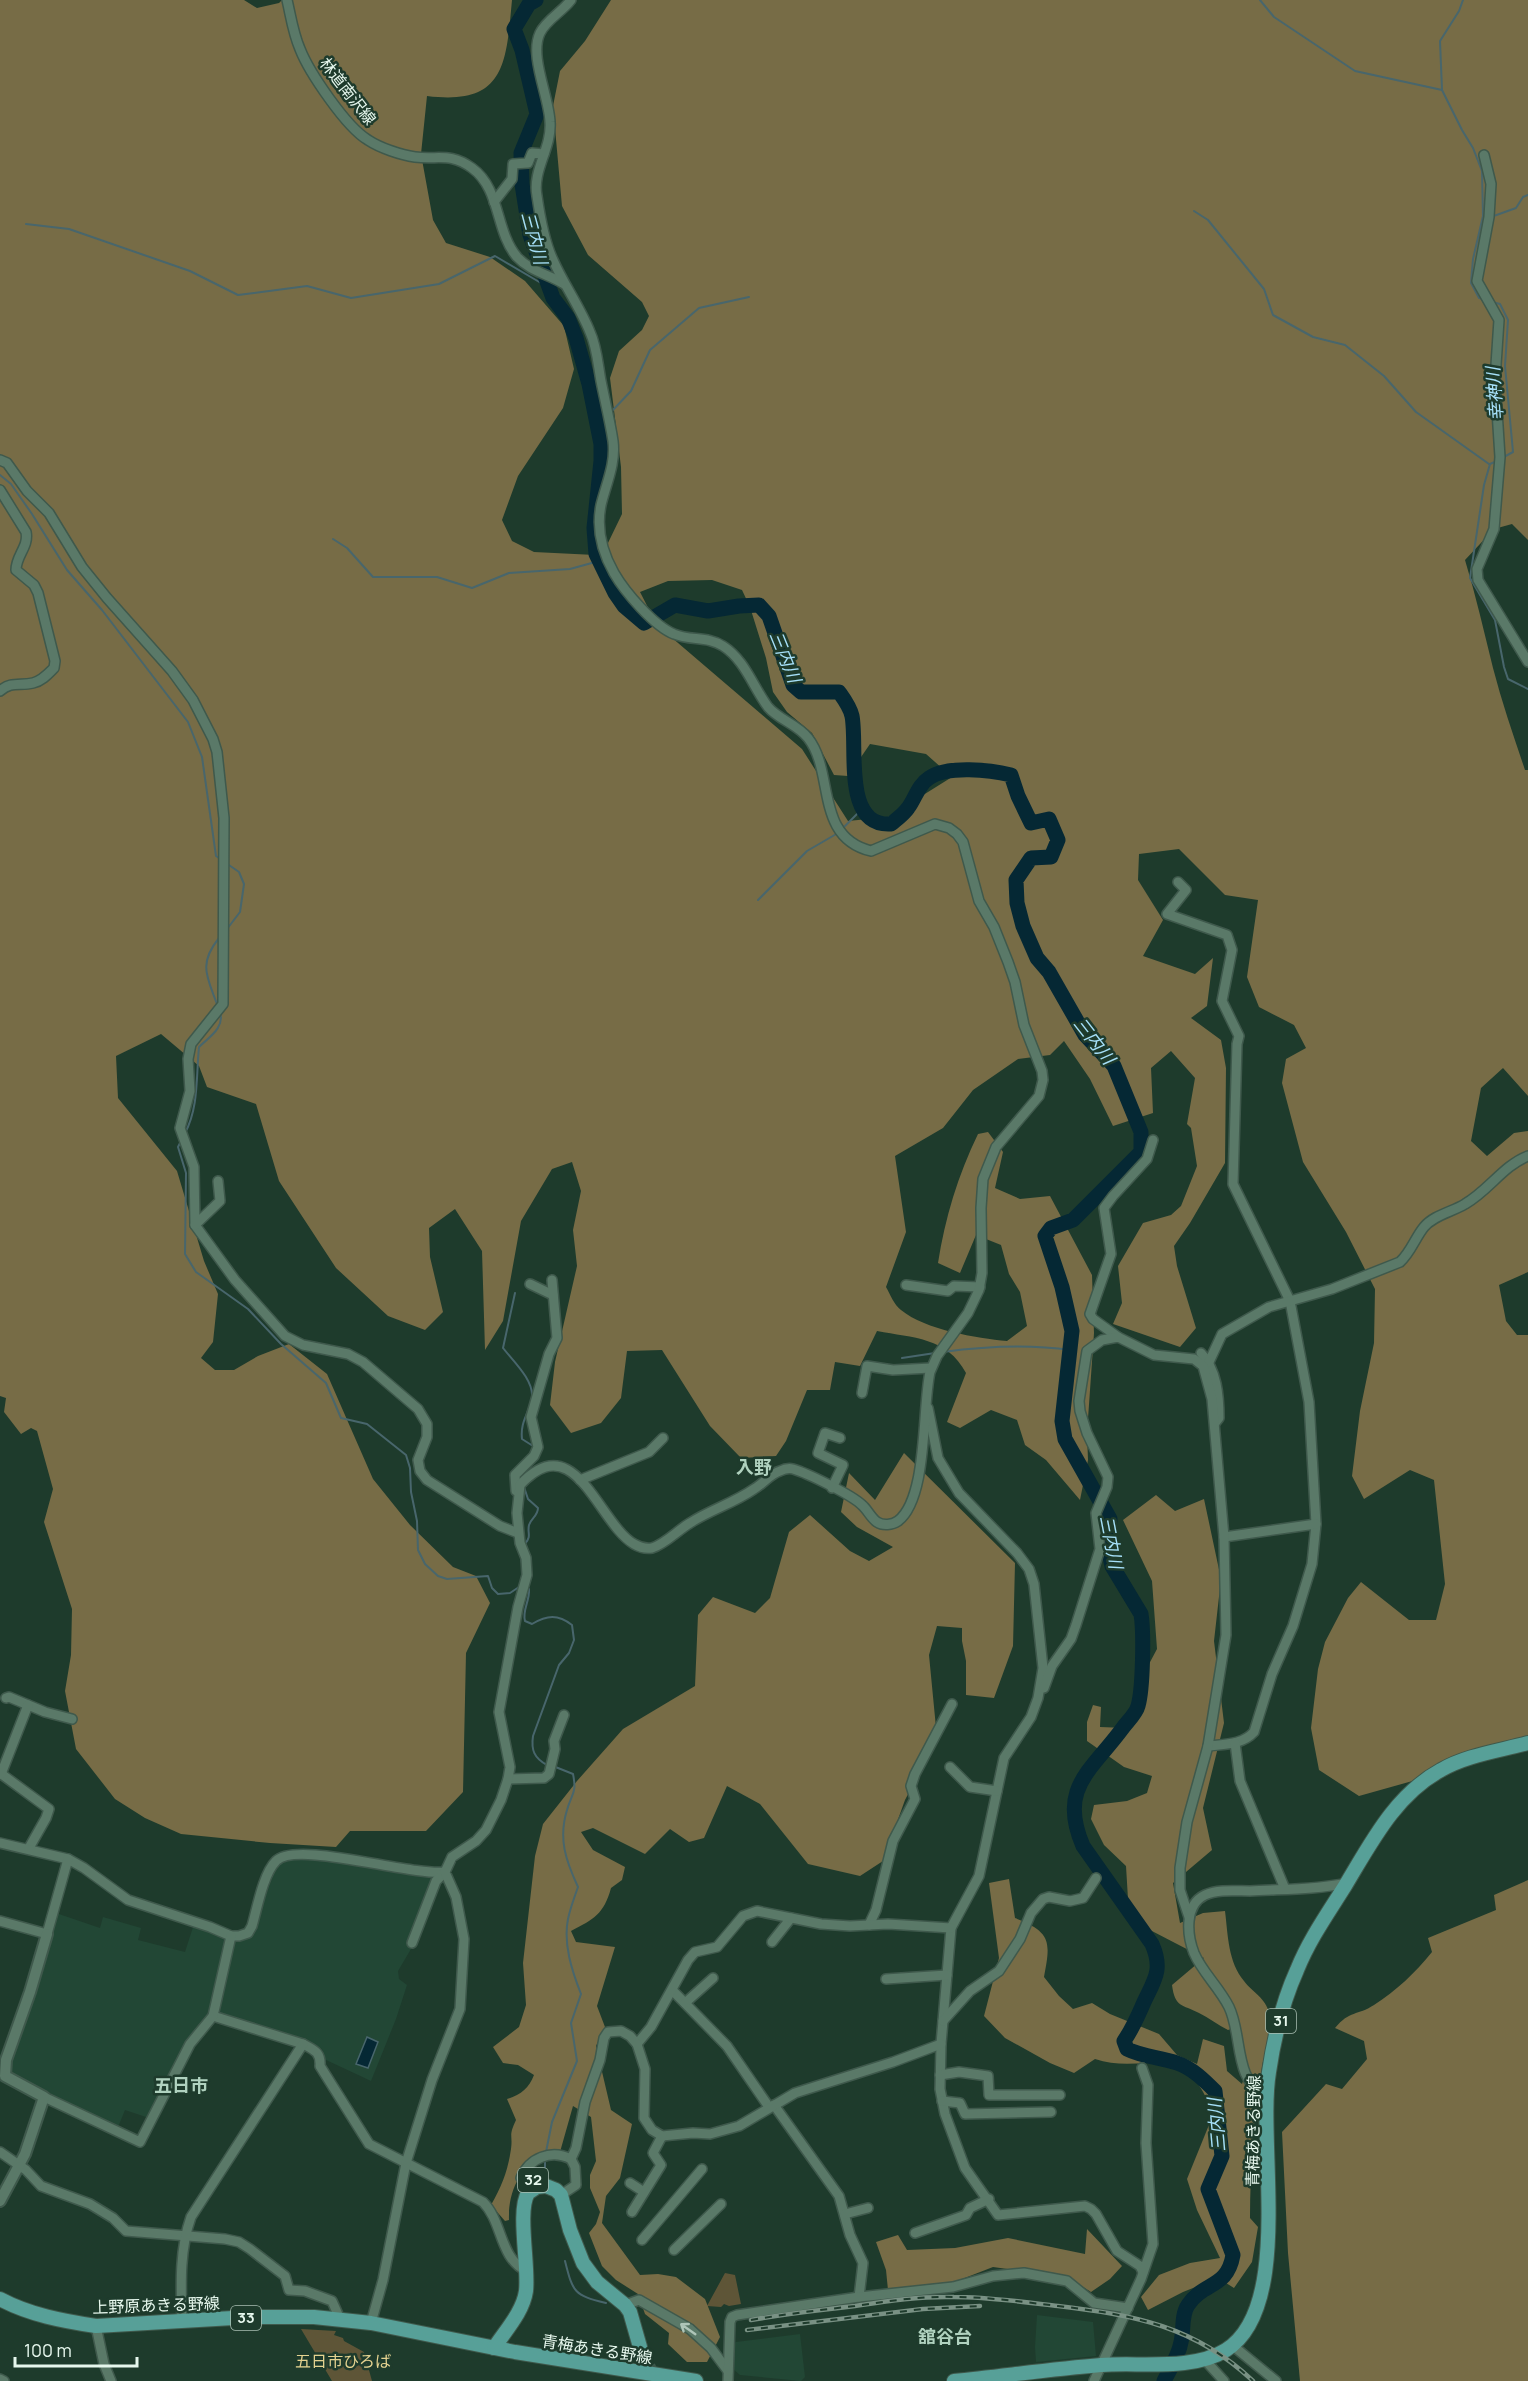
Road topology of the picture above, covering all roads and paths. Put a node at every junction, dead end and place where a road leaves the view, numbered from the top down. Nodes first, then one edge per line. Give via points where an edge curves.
1 (287, 0) edge
2 (571, 0) edge
3 (544, 154) junction
4 (1484, 155) dead end
5 (494, 202) junction
6 (561, 281) junction
7 (0, 460) edge
8 (0, 490) edge
9 (1528, 662) edge
10 (0, 691) edge
11 (1178, 882) dead end
12 (1153, 1140) dead end
13 (1528, 1156) edge
14 (218, 1181) dead end
15 (195, 1225) junction
16 (552, 1280) dead end
17 (530, 1284) dead end
18 (906, 1285) dead end
19 (980, 1287) junction
20 (553, 1295) junction
21 (1290, 1301) junction
22 (1118, 1337) junction
23 (1201, 1353) dead end
24 (1209, 1362) junction
25 (931, 1368) junction
26 (862, 1393) dead end
27 (926, 1400) junction
28 (1214, 1425) junction
29 (663, 1438) dead end
30 (840, 1438) dead end
31 (580, 1480) junction
32 (832, 1488) junction
33 (517, 1500) junction
34 (1316, 1524) junction
35 (518, 1533) junction
36 (1224, 1537) junction
37 (1040, 1692) junction
38 (6, 1698) dead end
39 (951, 1704) dead end
40 (28, 1705) junction
41 (564, 1715) dead end
42 (72, 1719) dead end
43 (1235, 1743) junction
44 (1528, 1743) edge
45 (1208, 1746) junction
46 (950, 1767) dead end
47 (1, 1774) edge
48 (507, 1779) junction
49 (997, 1791) junction
50 (0, 1843) edge
51 (29, 1848) junction
52 (68, 1859) junction
53 (445, 1872) junction
54 (1096, 1878) dead end
55 (1347, 1883) junction
56 (1285, 1889) junction
57 (1189, 1917) junction
58 (790, 1918) junction
59 (0, 1921) edge
60 (869, 1925) junction
61 (951, 1928) junction
62 (47, 1934) junction
63 (231, 1935) junction
64 (772, 1942) dead end
65 (412, 1943) dead end
66 (947, 1975) junction
67 (713, 1978) dead end
68 (886, 1979) dead end
69 (673, 1991) junction
70 (685, 2003) junction
71 (213, 2016) junction
72 (943, 2021) junction
73 (303, 2044) junction
74 (637, 2044) junction
75 (940, 2044) junction
76 (1142, 2068) dead end
77 (940, 2075) junction
78 (1005, 2095) junction
79 (1060, 2095) dead end
80 (44, 2097) junction
81 (1266, 2097) junction
82 (942, 2101) junction
83 (771, 2106) junction
84 (1051, 2112) dead end
85 (1005, 2113) junction
86 (662, 2136) junction
87 (0, 2152) edge
88 (571, 2159) junction
89 (406, 2163) junction
90 (20, 2164) junction
91 (702, 2169) dead end
92 (521, 2178) dead end
93 (630, 2183) dead end
94 (644, 2192) junction
95 (564, 2193) junction
96 (989, 2199) junction
97 (0, 2201) edge
98 (721, 2204) dead end
99 (868, 2208) dead end
100 (632, 2212) dead end
101 (845, 2214) junction
102 (915, 2233) dead end
103 (184, 2236) junction
104 (642, 2240) dead end
105 (674, 2250) dead end
106 (526, 2271) junction
107 (1143, 2272) junction
108 (859, 2297) junction
109 (0, 2299) edge
110 (625, 2305) junction
111 (1128, 2308) junction
112 (340, 2319) junction
113 (182, 2322) junction
114 (371, 2323) junction
115 (96, 2326) junction
116 (1232, 2344) junction
117 (640, 2347) tunnel mouth
118 (494, 2348) junction
119 (1204, 2359) junction
120 (1101, 2365) junction
121 (728, 2376) edge
122 (0, 2379) edge
123 (4, 2381) edge
124 (111, 2381) edge
125 (696, 2381) edge
126 (954, 2381) edge
127 (1094, 2381) edge
128 (1224, 2381) edge
129 (1276, 2381) edge

1 - 5 street, 林道南沢線 via 304,59 350,124 368,140 390,150 415,157 446,156 473,168
2 - 3 street via 540,31 537,44 551,126
3 - 5 street via 532,153 528,163 513,164 512,179
3 - 6 street via 536,176 537,196 548,246
4 - 9 street via 1491,184 1477,281 1499,320 1495,380 1500,457 1494,530 1478,569 1478,580
5 - 6 street, 林道南沢線 via 510,247 528,267
6 - 19 street via 594,342 613,441 613,467 598,526 615,576 658,624 674,634 710,640 731,652 769,707 808,738 819,765 827,805 850,843 871,851 935,825 950,828 963,842 979,901 1008,962 1043,1080 1039,1096 1001,1141 983,1179
7 - 15 street via 8,463 49,513 82,567 172,671 193,700 215,746 224,818 223,1004 190,1044 189,1091 180,1128 194,1167
8 - 10 street via 26,532 28,540 16,570 38,593 55,661 54,669 44,678 34,683 10,684
11 - 21 street via 1186,890 1167,914 1227,935 1232,950 1222,1001 1239,1036 1233,1184
12 - 22 street via 1147,1159 1104,1208 1111,1254 1090,1314
13 - 21 street via 1465,1204 1424,1226 1400,1262
14 - 15 street via 220,1201
15 - 35 street via 235,1280 285,1336 363,1362 418,1409 427,1424 427,1437 417,1460 427,1480 500,1526
16 - 20 street
17 - 20 street
18 - 19 street via 948,1291 954,1286
19 - 25 street via 968,1313
20 - 33 street via 557,1338 531,1417 538,1447 515,1475
21 - 24 street via 1269,1307 1222,1334
21 - 34 street via 1309,1402
22 - 28 street via 1154,1355 1199,1361 1212,1399
22 - 37 street via 1102,1340 1087,1351 1079,1401 1087,1433 1108,1478 1097,1509 1098,1561 1071,1639
23 - 24 street
24 - 28 street via 1219,1397 1220,1418
25 - 26 street via 894,1370 867,1366
25 - 27 street
27 - 32 street via 918,1481 898,1521 890,1525 877,1522 860,1503
27 - 37 street via 938,1458 958,1494 1029,1569 1043,1668
28 - 36 street
29 - 31 street via 649,1452
30 - 32 street via 825,1433 818,1453 843,1465
31 - 32 street via 626,1537 642,1548 659,1544 689,1523 754,1490 778,1471 790,1468
31 - 33 street via 561,1467 545,1467 520,1485
33 - 35 street
34 - 36 street
34 - 43 street via 1312,1564 1260,1717 1254,1732
35 - 48 street via 527,1575 499,1712 510,1767
36 - 45 street via 1226,1635
37 - 49 street via 1031,1717 1004,1758
38 - 40 street
39 - 60 street via 915,1774 911,1786 915,1799 893,1840
40 - 42 street
40 - 47 street
41 - 48 street via 554,1741 549,1774 544,1778
43 - 45 street
43 - 56 street via 1240,1781
44 - 55 main road, 青梅あきる野線 / 31 via 1463,1760 1419,1785 1386,1821
45 - 57 street via 1180,1868 1179,1882
46 - 49 street via 970,1786
47 - 51 street via 49,1809
48 - 53 street via 486,1830 452,1857
49 - 61 street via 979,1876
50 - 51 street
51 - 52 street
52 - 62 street
52 - 63 street via 128,1900
53 - 63 street via 413,1872 347,1859 283,1855 269,1872 248,1933
53 - 65 street via 436,1881
53 - 89 street via 456,1897 464,1939 460,2009
54 - 72 street via 1083,1898 1043,1899 999,1971 970,1991
55 - 56 street
55 - 81 main road, 青梅あきる野線 / 31 via 1305,1953 1291,1985 1272,2055
56 - 57 street via 1206,1895 1192,1907
57 - 81 street via 1193,1952 1232,2014 1245,2074 1256,2091
58 - 60 street via 821,1924
58 - 64 street
58 - 69 street via 757,1911 743,1916 717,1947 695,1952
59 - 62 street
60 - 61 street
61 - 66 street
62 - 80 street via 4,2076
63 - 71 street
66 - 68 street
66 - 72 street
67 - 70 street
69 - 70 street
69 - 74 street
70 - 83 street via 727,2046
71 - 73 street
71 - 80 street via 190,2044 140,2142
72 - 75 street
73 - 89 street via 321,2058 320,2066 369,2144
73 - 103 street via 191,2217
74 - 86 street via 645,2069 644,2118
74 - 88 street via 621,2031 606,2034
75 - 77 street
75 - 83 street via 795,2093
76 - 107 street via 1148,2085 1146,2143 1153,2244
77 - 78 street via 959,2072 988,2076 989,2095
77 - 82 street
78 - 79 street
78 - 85 street
80 - 90 street
81 - 116 main road, 青梅あきる野線 / 31 via 1269,2204 1263,2279 1253,2318
82 - 85 street via 960,2103 965,2114
82 - 96 street via 965,2168
83 - 86 street via 728,2130
83 - 101 street via 839,2196
84 - 85 street
86 - 94 street via 652,2153 661,2165
87 - 90 street
88 - 92 street via 556,2156 532,2161
88 - 95 street via 576,2185
89 - 106 street via 483,2202 494,2216 513,2262
89 - 114 street
90 - 97 street
90 - 103 street via 41,2186 90,2204 126,2231
91 - 104 street
93 - 94 street
94 - 100 street
95 - 106 main road, 32 via 555,2180 539,2178 523,2186 518,2194 516,2211
95 - 110 main road, 32 via 585,2268
96 - 102 street via 970,2208 966,2215
96 - 107 street via 995,2212 1002,2216 1081,2206 1091,2209 1117,2251
98 - 105 street
99 - 101 street
101 - 108 street via 863,2264
103 - 112 street via 239,2242 285,2276 289,2290 332,2301
103 - 113 street
106 - 118 main road, 32 via 523,2303
107 - 111 street
108 - 111 street via 953,2288 993,2276 1024,2273 1067,2281 1094,2303
108 - 121 street via 732,2317
109 - 115 main road, 上野原あきる野線 / 33 via 34,2313
110 - 117 main road, 32
121 -> 110 street via 711,2348 690,2329 639,2300
111 - 120 street
112 - 113 main road, 上野原あきる野線 / 33 via 295,2316
112 - 114 main road, 上野原あきる野線 / 33
113 - 115 main road, 上野原あきる野線 / 33
114 - 118 main road, 上野原あきる野線 / 33
115 - 124 street
116 - 119 main road, 青梅あきる野線 / 31
116 - 129 street
118 - 125 main road, 青梅あきる野線
119 - 120 main road, 青梅あきる野線 / 31
119 - 128 street
120 - 126 main road, 青梅あきる野線 / 31
120 - 127 street
122 - 123 street

